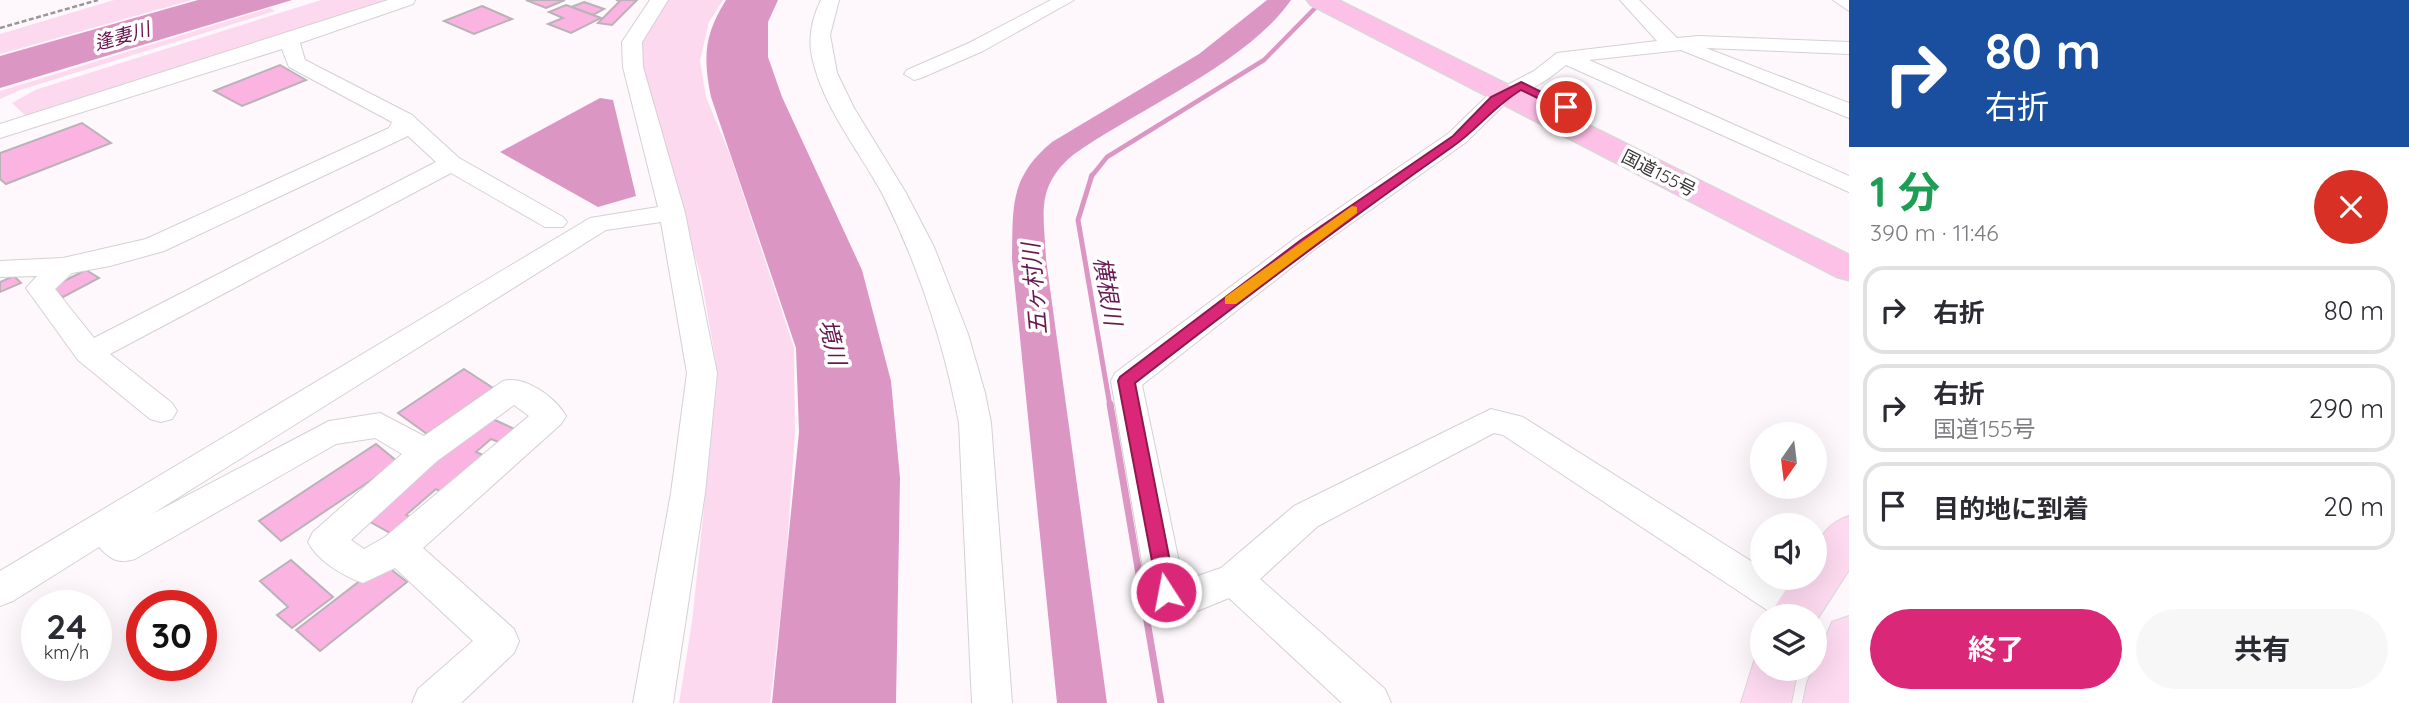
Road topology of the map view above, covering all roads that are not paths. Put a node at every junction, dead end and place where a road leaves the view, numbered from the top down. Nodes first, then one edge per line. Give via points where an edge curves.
1 (406, 0) edge
2 (659, 0) edge
3 (830, 0) edge
4 (1065, 0) edge
5 (1629, 0) edge
6 (1842, 0) edge
7 (1334, 2) edge
8 (1849, 5) edge
9 (289, 40) junction
10 (1674, 44) junction
11 (1849, 48) edge
12 (1564, 57) junction
13 (914, 74) dead end
14 (1512, 90) junction
15 (101, 99) junction
16 (1849, 111) edge
17 (404, 120) junction
18 (0, 131) edge
19 (0, 145) edge
20 (451, 163) junction
21 (1849, 186) edge
22 (672, 214) junction
23 (554, 222) dead end
24 (1849, 247) edge
25 (63, 266) junction
26 (0, 269) edge
27 (1849, 269) edge
28 (89, 354) junction
29 (161, 411) dead end
30 (425, 452) junction
31 (103, 527) junction
32 (1849, 534) edge
33 (398, 548) junction
34 (1234, 579) junction
35 (0, 590) edge
36 (1780, 604) edge
37 (1800, 604) edge
38 (1849, 638) edge
39 (1771, 681) edge
40 (432, 703) edge
41 (653, 703) edge
42 (992, 703) edge
43 (1371, 703) edge
44 (1766, 703) edge
45 (1828, 703) edge

1 - 9 street
2 - 22 street via 632,42 633,67
3 - 42 street via 821,32 829,79 895,195 968,381 975,423
4 - 13 street
5 - 10 street
6 - 8 street
7 - 14 highway, 国道155号
9 - 15 street
9 - 17 street via 296,63
10 - 11 street
10 - 12 street
10 - 16 street
12 - 14 street
12 - 21 street
14 - 24 highway, 国道155号
14 - 27 highway, 国道155号
14 - 34 street via 1457,138 1306,243 1126,381 1166,592 1185,600
15 - 18 street
15 - 19 street via 108,108
17 - 20 street
17 - 25 street via 399,132 155,245
20 - 23 street
20 - 28 street
22 - 31 street via 599,223
22 - 41 street via 702,373 688,493
25 - 26 street
25 - 28 street via 40,288
28 - 29 street
30 - 31 street via 380,425 329,433 122,548
30 - 33 street via 326,542 363,568
30 - 33 street via 514,389 550,416
31 - 35 street
32 - 37 main road
33 - 40 street via 500,641
34 - 36 street via 1306,516 1491,421 1512,425
34 - 43 street
38 - 45 main road
39 - 44 main road

